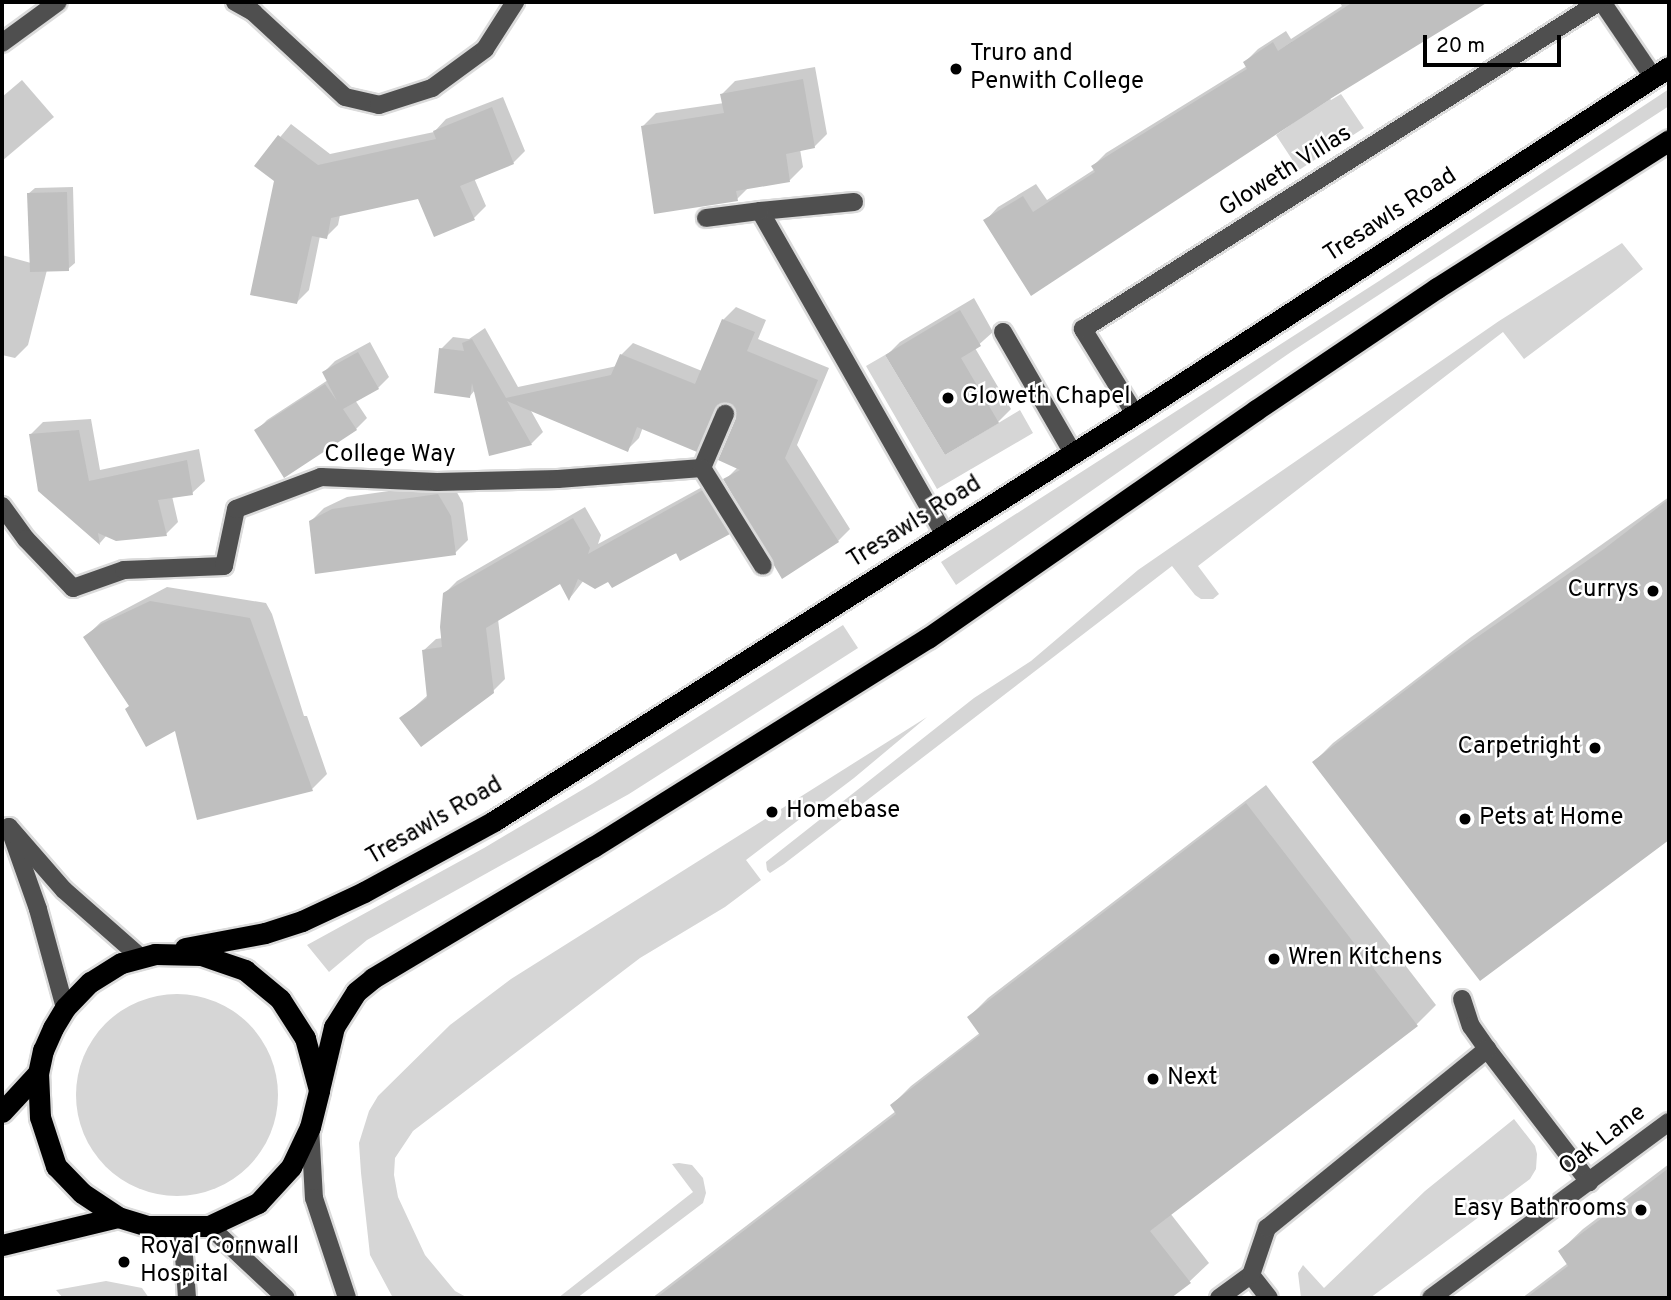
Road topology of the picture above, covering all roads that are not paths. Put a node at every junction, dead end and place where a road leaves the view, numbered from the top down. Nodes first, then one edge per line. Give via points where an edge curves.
1 (58, 2) edge
2 (235, 2) edge
3 (515, 2) edge
4 (1601, 2) edge
5 (2, 43) edge
6 (1661, 72) edge
7 (1669, 139) edge
8 (854, 202) dead end
9 (761, 211) junction
10 (706, 218) dead end
11 (1003, 332) dead end
12 (725, 414) dead end
13 (1135, 414) junction
14 (1073, 453) junction
15 (702, 468) junction
16 (2, 506) edge
17 (945, 535) junction
18 (763, 566) dead end
19 (6, 821) edge
20 (148, 956) junction
21 (1462, 999) dead end
22 (65, 1008) junction
23 (1487, 1049) junction
24 (38, 1073) junction
25 (319, 1090) junction
26 (2, 1112) edge
27 (1669, 1122) edge
28 (310, 1127) junction
29 (1589, 1182) junction
30 (118, 1217) junction
31 (209, 1226) junction
32 (182, 1228) junction
33 (2, 1245) edge
34 (1251, 1275) junction
35 (187, 1298) edge
36 (286, 1298) edge
37 (347, 1298) edge
38 (1219, 1298) edge
39 (1269, 1298) edge
40 (1431, 1298) edge

1 - 5 street
2 - 3 street via 253,12 345,97 379,105 432,88 485,49
4 - 6 street, Gloweth Villas
4 - 13 street, Gloweth Villas via 1083,328
6 - 13 highway, Tresawls Road
7 - 25 highway via 1437,288 928,638 373,978 356,992 334,1027
8 - 9 street
9 - 10 street
9 - 17 street
11 - 14 street
12 - 15 street
13 - 14 highway, Tresawls Road
14 - 17 highway, Tresawls Road
15 - 16 street, College Way via 437,482 321,477 236,509 224,566 124,570 73,588
15 - 18 street
17 - 20 highway, Tresawls Road via 494,821 388,880 302,921 265,933
19 - 20 street via 64,890
19 - 22 street via 38,909
20 - 22 highway via 121,963 90,982
20 - 25 highway via 201,955 245,970 280,999 305,1038
21 - 23 street via 1471,1026
22 - 24 highway via 43,1050
23 - 29 street
23 - 34 street via 1267,1228
24 - 26 highway
24 - 30 highway via 40,1117 57,1166 82,1193
25 - 28 highway
27 - 29 street, Oak Lane
28 - 31 highway via 291,1167 258,1203
28 - 37 street via 314,1198
29 - 40 street, Oak Lane
30 - 32 highway via 148,1226
30 - 33 highway
31 - 32 highway
31 - 36 street
32 - 35 street
34 - 38 street
34 - 39 street

